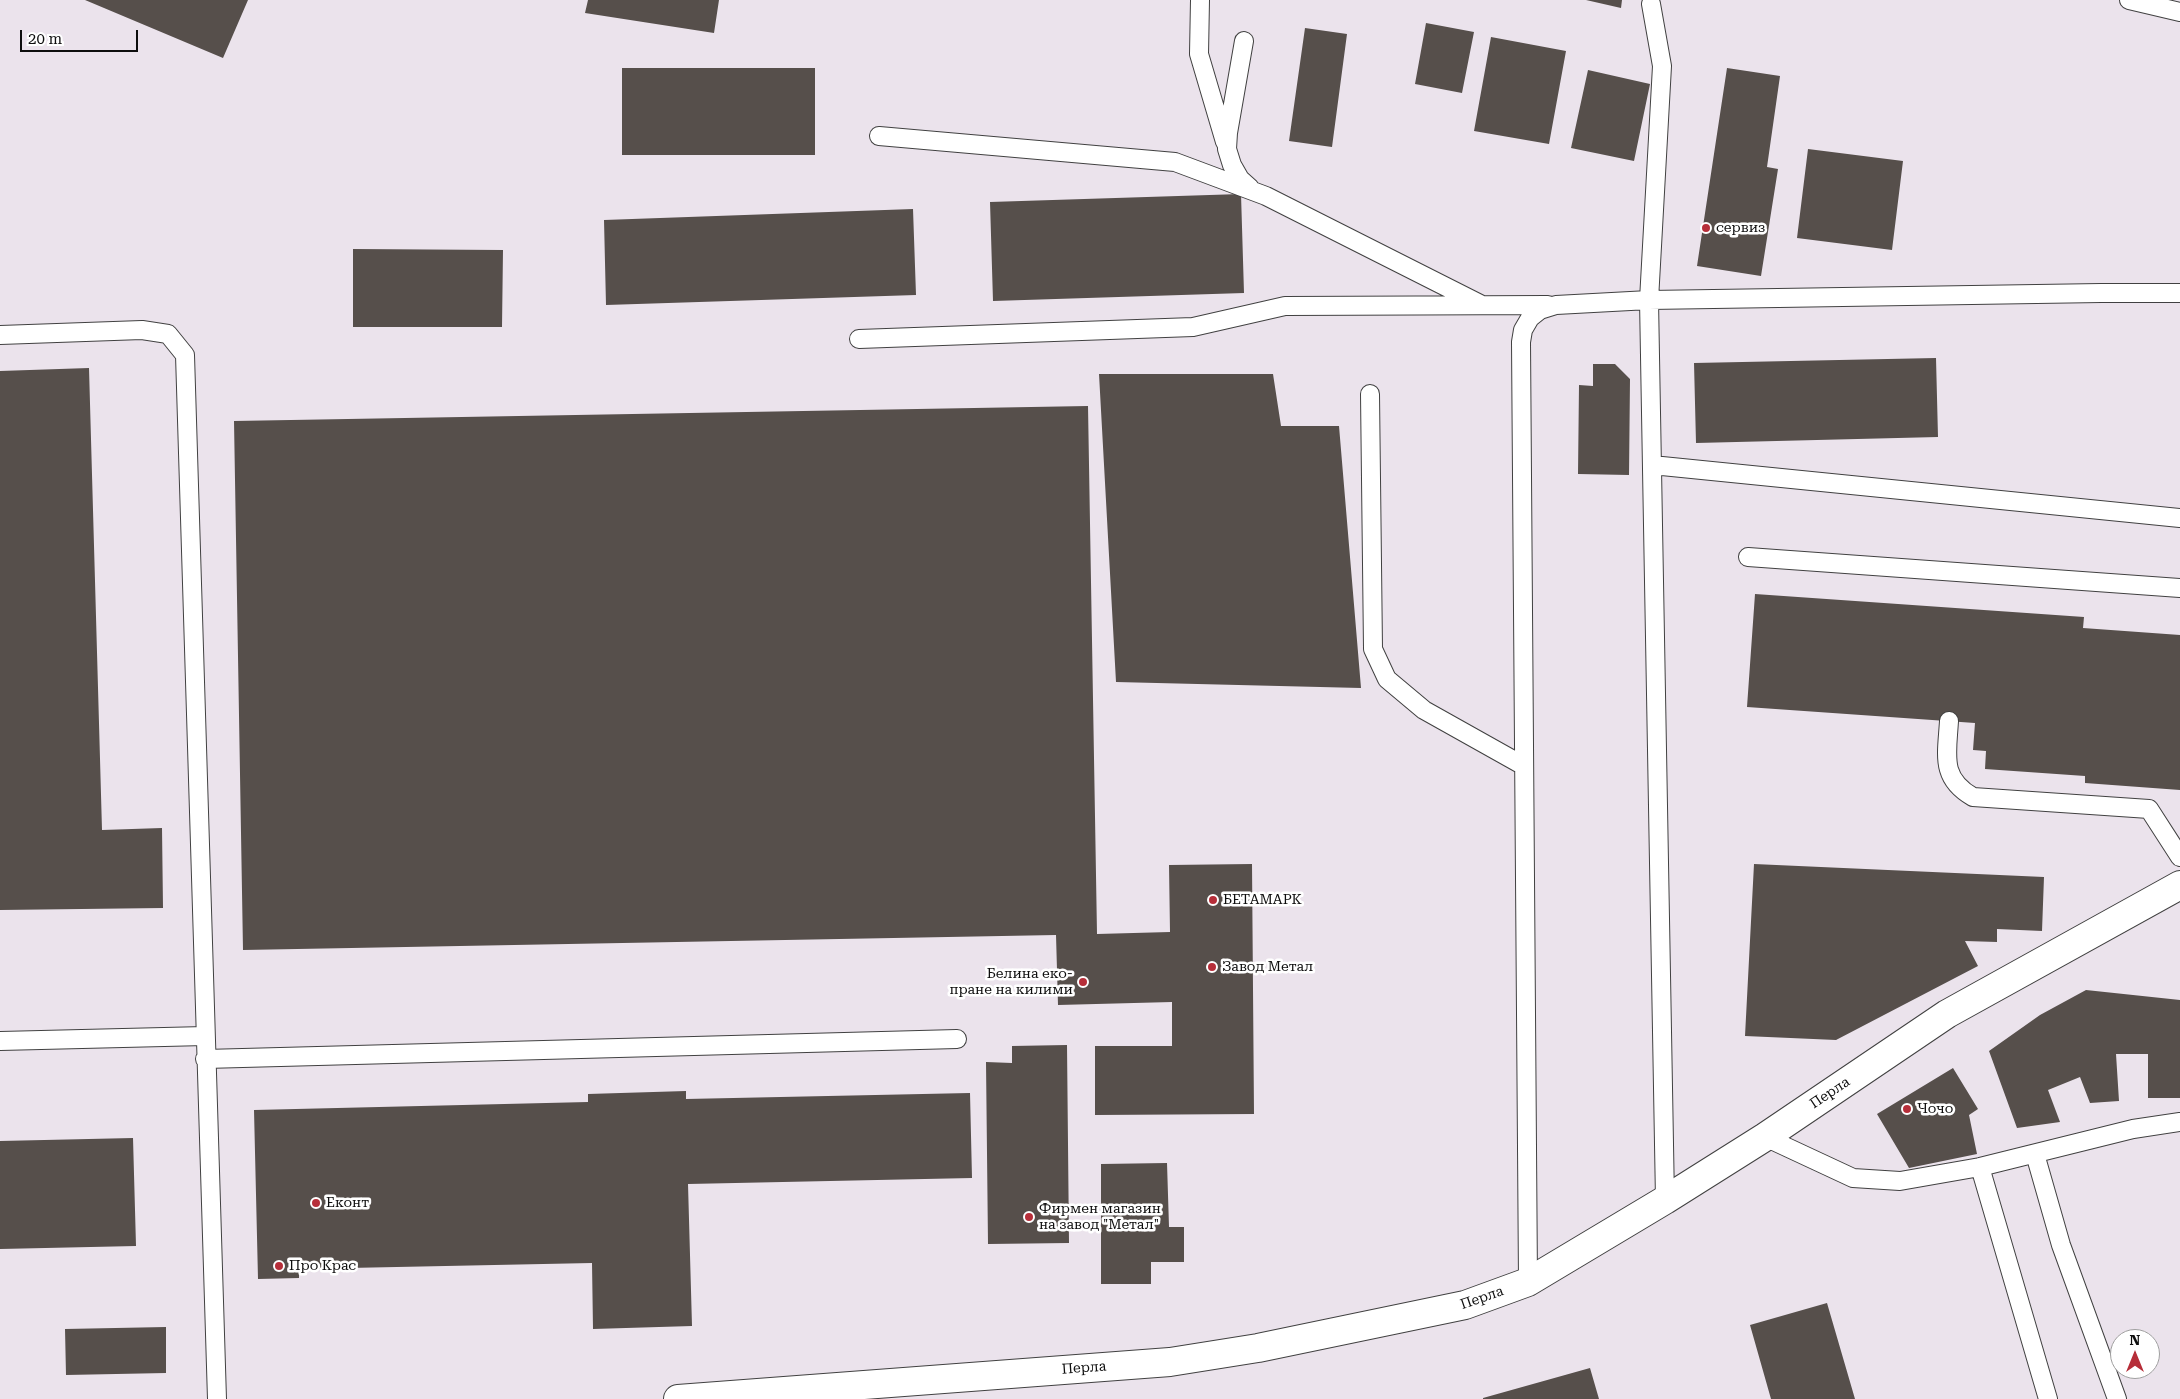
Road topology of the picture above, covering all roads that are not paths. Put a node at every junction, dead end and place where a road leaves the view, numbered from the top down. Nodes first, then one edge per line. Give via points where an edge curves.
1 (1200, 0) edge
2 (2129, 0) edge
3 (1651, 4) dead end
4 (2180, 12) edge
5 (1244, 41) dead end
6 (879, 136) dead end
7 (1227, 149) junction
8 (1266, 196) junction
9 (2180, 293) edge
10 (1649, 300) junction
11 (1556, 305) junction
12 (1485, 306) junction
13 (0, 336) edge
14 (859, 339) dead end
15 (1370, 394) dead end
16 (1652, 466) junction
17 (2180, 518) edge
18 (1748, 557) dead end
19 (2180, 588) edge
20 (1949, 721) dead end
21 (1524, 766) junction
22 (2180, 857) edge
23 (2180, 885) edge
24 (205, 1036) junction
25 (957, 1039) dead end
26 (0, 1041) edge
27 (205, 1059) junction
28 (2180, 1122) edge
29 (1765, 1137) junction
30 (2035, 1154) junction
31 (1980, 1167) junction
32 (1665, 1200) junction
33 (1528, 1282) junction
34 (217, 1399) edge
35 (678, 1399) edge
36 (2048, 1399) edge
37 (2117, 1399) edge

1 - 7 lane via 1199,54
2 - 4 lane
3 - 10 lane via 1662,66
5 - 7 lane
6 - 8 lane via 1176,162
7 - 8 lane via 1240,179
8 - 12 lane
9 - 10 lane
10 - 11 lane
10 - 16 lane
11 - 12 lane
11 - 21 lane via 1540,310 1530,318 1521,342
12 - 14 lane via 1285,306 1193,327
13 - 24 lane via 142,330 168,334 185,355
15 - 21 lane via 1373,649 1387,679 1424,710
16 - 17 lane
16 - 32 lane
18 - 19 lane
20 - 22 lane via 1948,770 1962,791 1973,797 2149,809
21 - 33 lane
23 - 29 street, Перла via 1947,1014
24 - 26 lane
24 - 27 lane
25 - 27 lane
27 - 34 lane
28 - 30 lane via 2133,1129
29 - 31 lane via 1853,1178 1900,1181
29 - 32 street, Перла
30 - 31 lane
30 - 37 lane via 2061,1245
31 - 36 lane
32 - 33 street, Перла
33 - 35 street, Перла via 1465,1306 1258,1348 1170,1362

